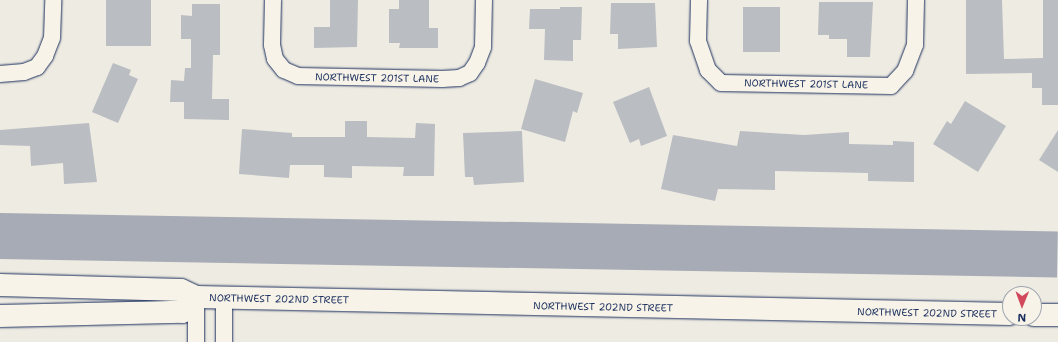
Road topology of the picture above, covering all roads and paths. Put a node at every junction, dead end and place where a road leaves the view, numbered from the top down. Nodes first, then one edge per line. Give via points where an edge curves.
1 (53, 0) edge
2 (273, 0) edge
3 (484, 0) edge
4 (699, 0) edge
5 (916, 0) edge
6 (0, 74) edge
7 (0, 285) edge
8 (196, 297) junction
9 (224, 297) junction
10 (1002, 314) edge
11 (1042, 314) edge
12 (1058, 315) edge
13 (0, 316) edge
14 (196, 342) edge
15 (224, 342) edge

1 - 6 street via 52,38 45,56 37,66 24,72
2 - 3 street, NORTHWEST 201ST LANE via 272,45 275,59 284,70 298,76 314,78 442,79 459,78 470,73 483,46
4 - 5 street, NORTHWEST 201ST LANE via 698,41 708,70 721,83 892,86 905,71 915,45
7 - 8 street, NORTHWEST 202ND STREET via 181,290
8 - 9 street, NORTHWEST 202ND STREET
8 - 13 street, NORTHWEST 202ND STREET via 182,312
8 - 14 street
9 - 10 street, NORTHWEST 202ND STREET
9 - 15 street
11 - 12 street

